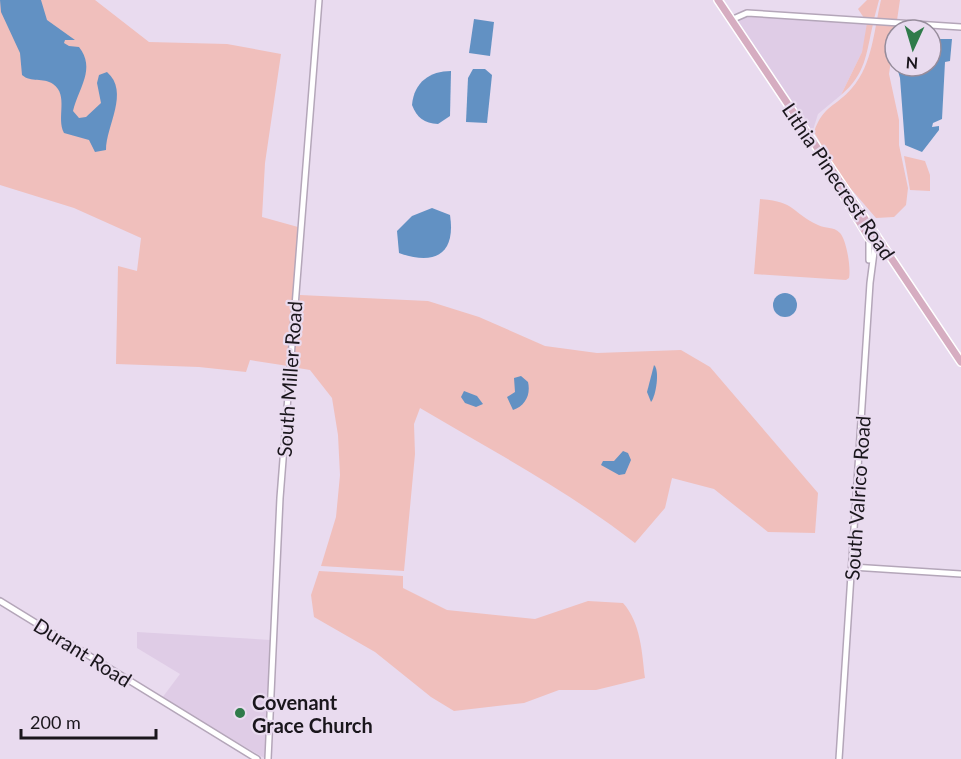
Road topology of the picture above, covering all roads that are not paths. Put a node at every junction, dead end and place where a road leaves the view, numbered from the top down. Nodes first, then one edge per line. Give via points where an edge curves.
1 (318, 0) edge
2 (718, 0) edge
3 (731, 20) junction
4 (961, 27) edge
5 (873, 237) junction
6 (961, 362) edge
7 (852, 567) junction
8 (961, 574) edge
9 (0, 601) edge
10 (257, 759) edge
11 (268, 759) edge
12 (839, 759) edge

1 - 11 street, South Miller Road via 281,487
2 - 3 main road, Lithia Pinecrest Road
3 - 4 street via 747,13
3 - 5 main road, Lithia Pinecrest Road
5 - 6 main road, Lithia Pinecrest Road
5 - 7 street, South Valrico Road
7 - 8 street
7 - 12 street, South Valrico Road
9 - 10 street, Durant Road

